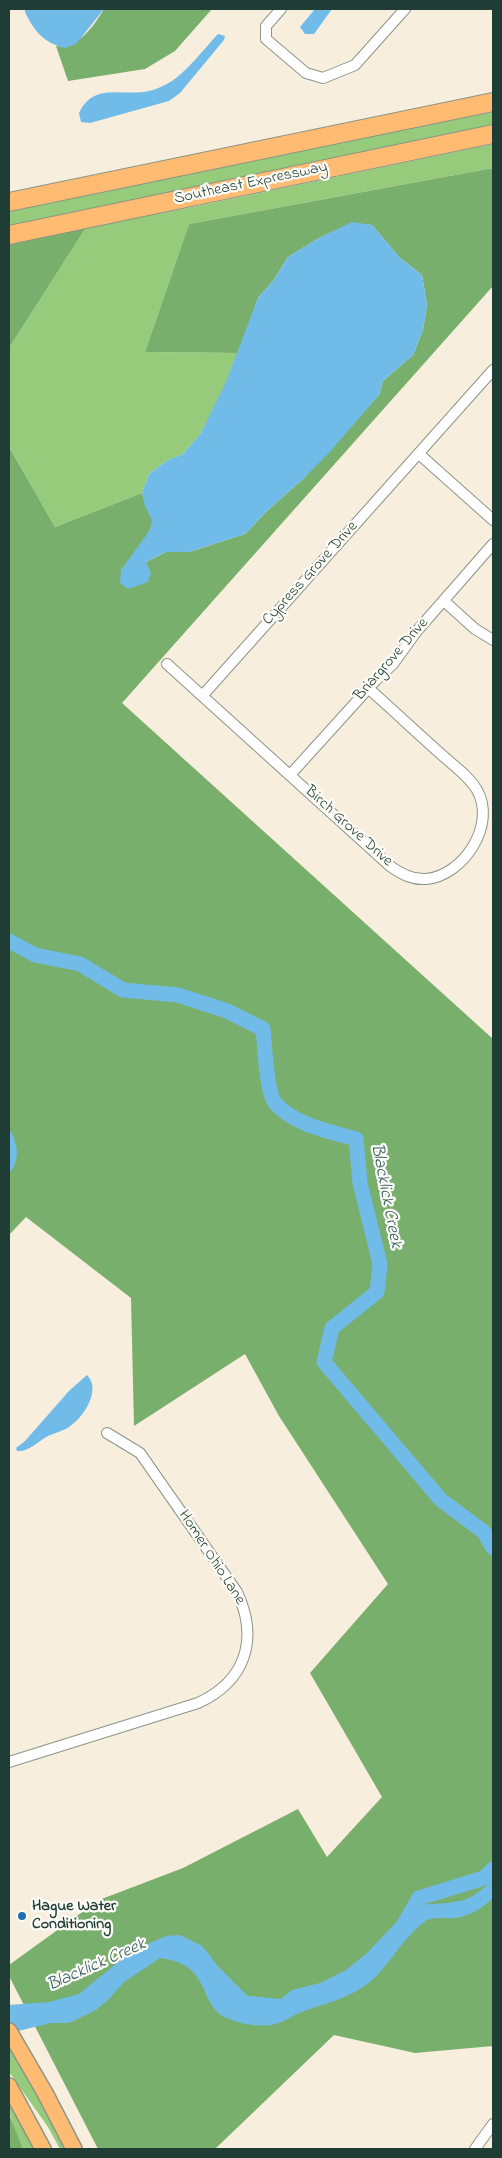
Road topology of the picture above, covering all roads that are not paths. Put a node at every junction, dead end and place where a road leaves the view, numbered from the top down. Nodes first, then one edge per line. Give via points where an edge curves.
1 (281, 9) edge
2 (405, 9) edge
3 (493, 102) edge
4 (493, 134) edge
5 (9, 202) edge
6 (9, 234) edge
7 (493, 370) edge
8 (419, 454) junction
9 (493, 520) edge
10 (493, 544) edge
11 (444, 601) junction
12 (493, 640) edge
13 (167, 664) dead end
14 (368, 688) junction
15 (203, 695) junction
16 (290, 775) junction
17 (107, 1433) dead end
18 (9, 1762) edge
19 (9, 2032) edge
20 (9, 2086) edge
21 (493, 2124) edge
22 (43, 2149) edge
23 (74, 2149) edge
24 (475, 2149) edge

1 - 2 street via 266,26 266,39 306,73 323,78 355,65
3 - 5 highway, Southeast Expressway
4 - 6 highway, Southeast Expressway
7 - 8 street, Cypress Grove Drive
8 - 9 street
8 - 15 street, Cypress Grove Drive
10 - 11 street, Briargrove Drive
11 - 12 street via 475,629
11 - 14 street, Briargrove Drive via 393,664
13 - 15 street, Birch Grove Drive
14 - 16 street, Briargrove Drive
14 - 16 street, Birch Grove Drive via 469,780 482,800 484,814 479,837 458,863 438,876 425,879 406,876 390,866
15 - 16 street, Birch Grove Drive
17 - 18 street, Homer Ohio Lane via 140,1453 237,1592 245,1610 248,1629 245,1653 230,1682 204,1700
19 - 23 main road
20 - 22 main road
21 - 24 street

